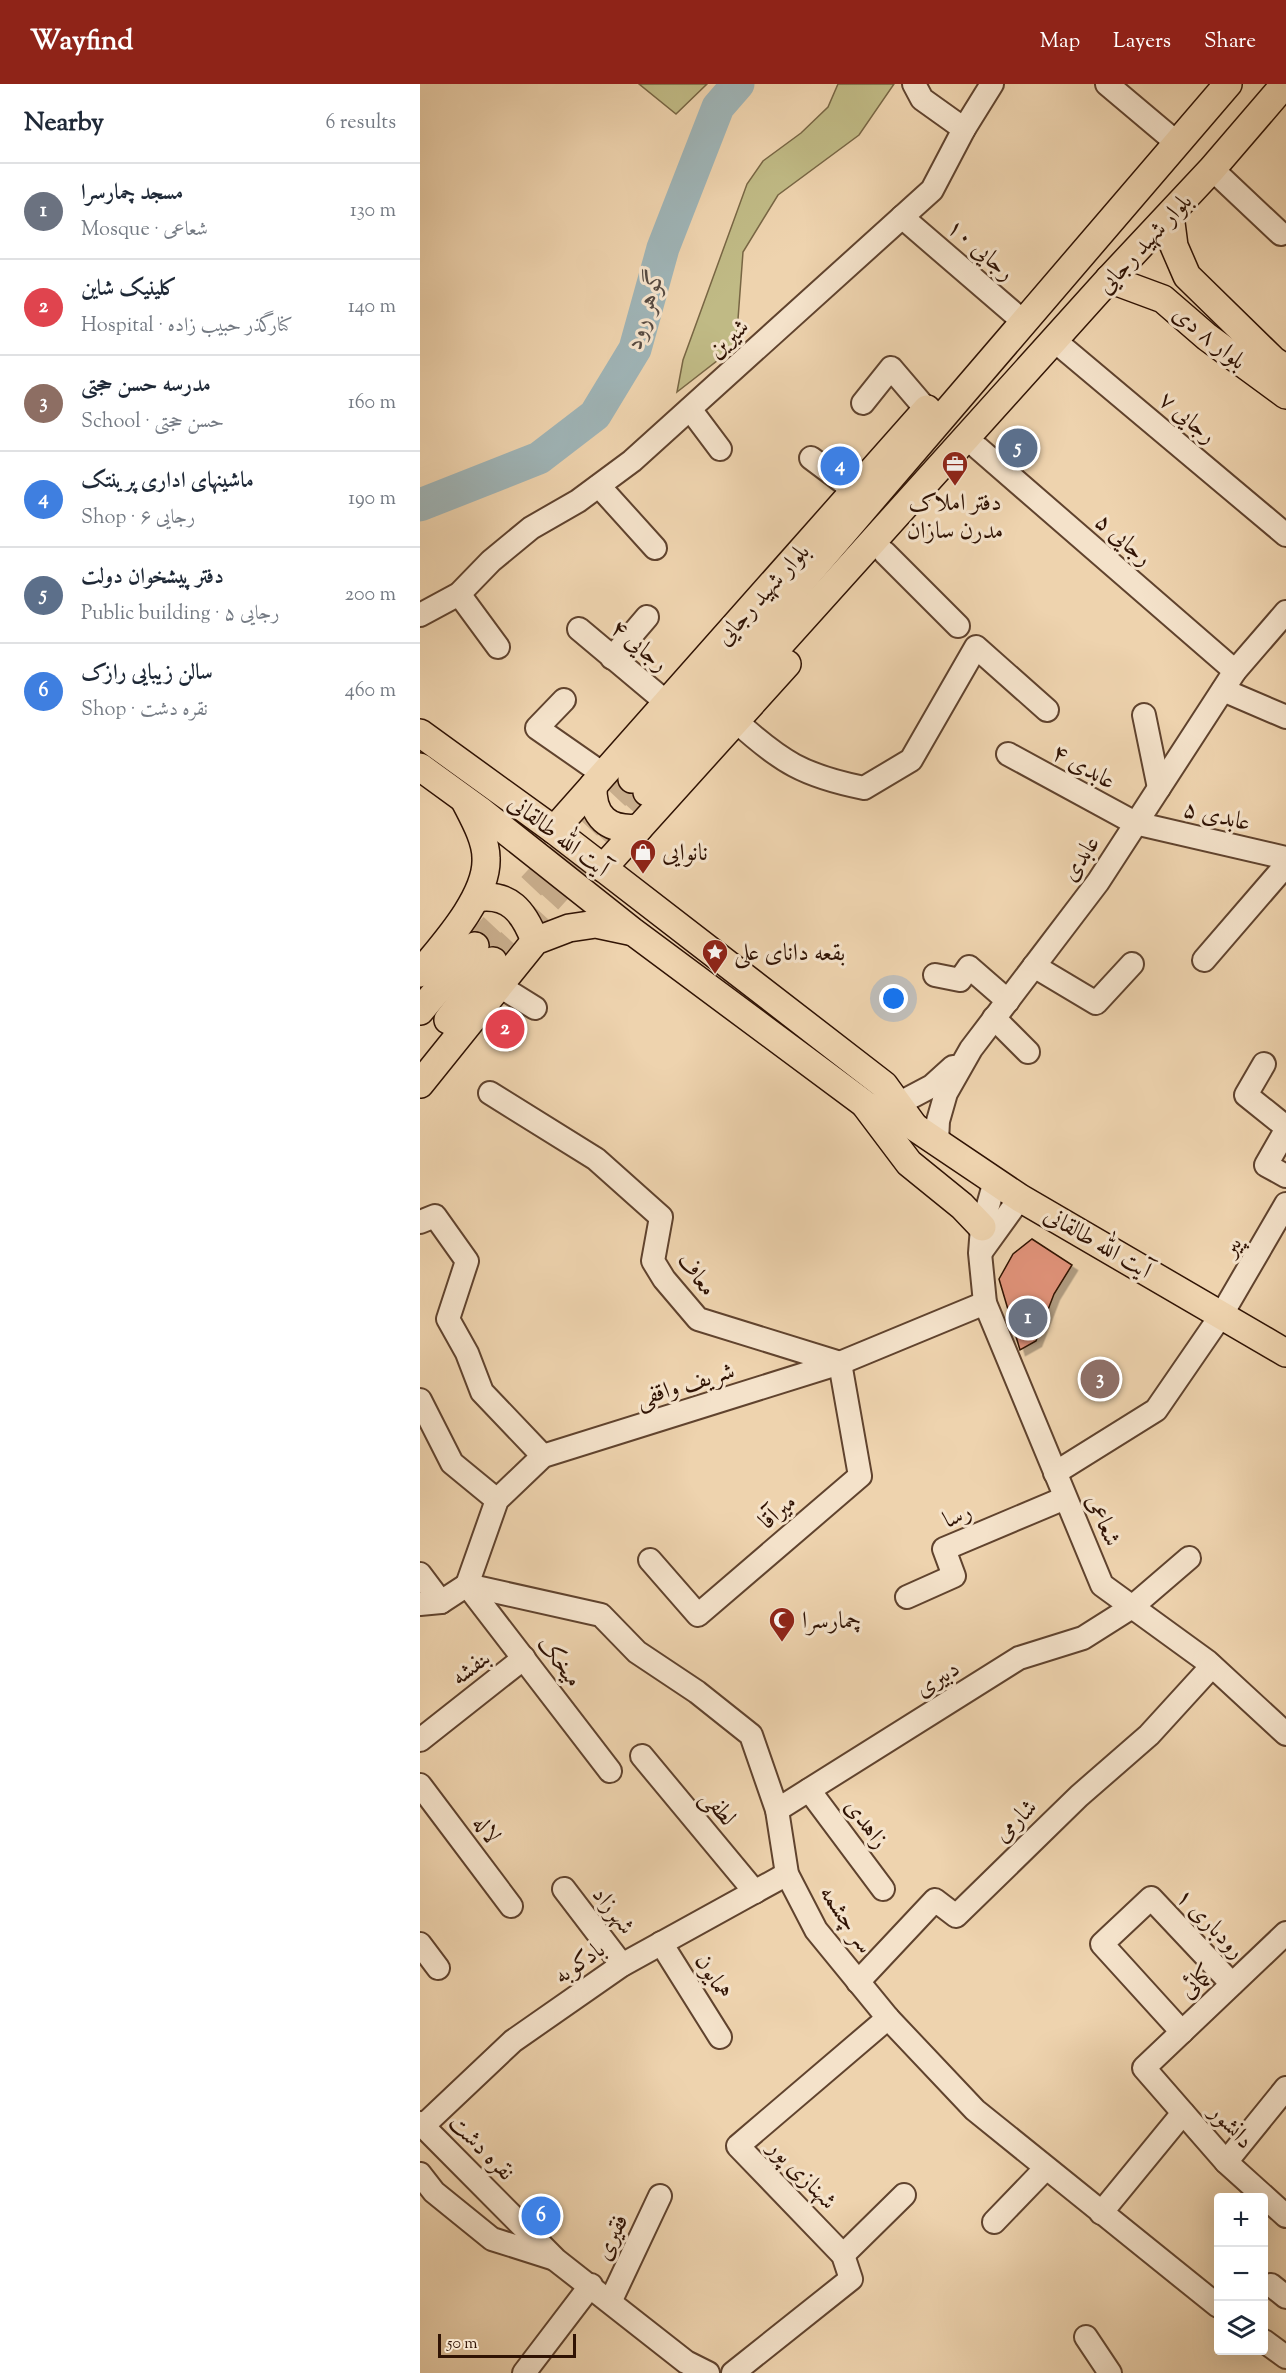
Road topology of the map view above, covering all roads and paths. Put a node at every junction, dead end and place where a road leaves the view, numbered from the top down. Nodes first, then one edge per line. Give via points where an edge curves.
1 (914, 84) edge
2 (992, 84) edge
3 (1107, 84) edge
4 (1228, 84) edge
5 (1285, 87) edge
6 (964, 129) junction
7 (1177, 143) junction
8 (1212, 169) junction
9 (1170, 215) junction
10 (902, 217) junction
11 (1281, 234) dead end
12 (1187, 276) junction
13 (1109, 279) junction
14 (1163, 299) junction
15 (1025, 323) junction
16 (1055, 341) junction
17 (1286, 369) edge
18 (983, 372) junction
19 (1286, 395) edge
20 (1001, 400) junction
21 (863, 403) dead end
22 (690, 409) junction
23 (926, 410) junction
24 (978, 448) junction
25 (720, 449) dead end
26 (812, 458) dead end
27 (598, 486) junction
28 (855, 491) junction
29 (1286, 535) edge
30 (655, 548) dead end
31 (885, 553) junction
32 (459, 594) junction
33 (1286, 612) edge
34 (420, 615) edge
35 (647, 617) dead end
36 (958, 626) dead end
37 (579, 629) dead end
38 (498, 647) dead end
39 (612, 658) junction
40 (1229, 680) junction
41 (564, 700) dead end
42 (666, 702) junction
43 (1047, 710) dead end
44 (1144, 715) dead end
45 (1286, 717) edge
46 (736, 721) junction
47 (420, 733) edge
48 (1008, 754) dead end
49 (420, 767) edge
50 (598, 780) junction
51 (1159, 788) junction
52 (463, 797) junction
53 (1135, 823) junction
54 (639, 828) junction
55 (554, 830) junction
56 (1286, 858) edge
57 (1286, 865) edge
58 (603, 868) junction
59 (476, 898) junction
60 (632, 932) junction
61 (535, 940) junction
62 (1204, 960) dead end
63 (489, 964) junction
64 (1132, 964) dead end
65 (1034, 966) junction
66 (420, 973) edge
67 (935, 975) dead end
68 (771, 998) junction
69 (535, 1008) dead end
70 (1001, 1010) junction
71 (420, 1011) edge
72 (753, 1023) junction
73 (971, 1049) junction
74 (1028, 1052) dead end
75 (420, 1056) edge
76 (1264, 1064) dead end
77 (420, 1084) edge
78 (490, 1093) dead end
79 (866, 1105) junction
80 (906, 1115) junction
81 (1286, 1128) edge
82 (937, 1142) junction
83 (1286, 1176) edge
84 (995, 1181) junction
85 (1020, 1198) junction
86 (1286, 1204) edge
87 (420, 1222) edge
88 (981, 1240) junction
89 (985, 1303) junction
90 (1222, 1314) junction
91 (1286, 1353) edge
92 (840, 1363) junction
93 (420, 1400) edge
94 (543, 1456) junction
95 (1055, 1473) junction
96 (1065, 1498) junction
97 (497, 1500) junction
98 (1190, 1558) dead end
99 (650, 1560) dead end
100 (420, 1574) edge
101 (467, 1585) junction
102 (907, 1597) dead end
103 (430, 1603) edge
104 (1132, 1607) junction
105 (524, 1658) junction
106 (1212, 1666) junction
107 (1286, 1734) edge
108 (420, 1740) edge
109 (642, 1756) dead end
110 (610, 1771) dead end
111 (420, 1785) edge
112 (809, 1790) junction
113 (777, 1810) junction
114 (787, 1874) junction
115 (564, 1889) dead end
116 (883, 1889) dead end
117 (755, 1892) junction
118 (511, 1906) dead end
119 (1286, 1934) edge
120 (662, 1943) junction
121 (420, 1944) edge
122 (622, 1965) junction
123 (438, 1968) dead end
124 (858, 1982) junction
125 (1232, 1984) junction
126 (888, 2018) junction
127 (1182, 2032) junction
128 (720, 2037) dead end
129 (1144, 2068) joint
130 (1286, 2088) edge
131 (1183, 2113) junction
132 (421, 2125) edge
133 (1226, 2162) junction
134 (1046, 2168) junction
135 (420, 2174) edge
136 (904, 2195) dead end
137 (660, 2196) dead end
138 (427, 2200) edge
139 (1101, 2213) junction
140 (1286, 2216) edge
141 (994, 2222) dead end
142 (843, 2255) junction
143 (556, 2260) junction
144 (591, 2285) junction
145 (611, 2300) junction
146 (1214, 2303) edge
147 (1086, 2337) dead end
148 (689, 2367) edge
149 (524, 2373) edge
150 (708, 2373) edge
151 (733, 2373) edge
152 (1110, 2373) edge

1 - 6 street via 922,99
2 - 6 street, شیرین
3 - 7 street
4 - 7 main road, بلوار شهید رجایی
5 - 8 main road, بلوار شهید رجایی
6 - 10 street, شیرین via 932,190
7 - 15 main road, بلوار شهید رجایی
8 - 9 main road, بلوار شهید رجایی
8 - 11 street
9 - 12 main road, بلوار ۸ دی via 1174,246
9 - 13 main road, بلوار شهید رجایی
10 - 15 street, رجایی ۱۰
10 - 22 street, شیرین
12 - 14 main road via 1175,273 1165,278 1160,288
12 - 17 main road, بلوار ۸ دی
13 - 14 main road
13 - 16 main road, بلوار شهید رجایی
14 - 19 main road, بلوار ۸ دی
15 - 18 main road, بلوار شهید رجایی
16 - 20 main road, بلوار شهید رجایی
16 - 29 street, رجایی ۷
18 - 20 main road, بلوار شهید رجایی via 639,785
18 - 23 main road, بلوار شهید رجایی
20 - 24 main road, بلوار شهید رجایی
21 - 23 street via 891,368
22 - 25 street
22 - 27 street, شیرین
23 - 28 main road, بلوار شهید رجایی
24 - 31 main road, بلوار شهید رجایی
24 - 40 street, رجایی ۵
26 - 28 street
27 - 30 street
27 - 32 street, شیرین via 531,528
28 - 42 main road, بلوار شهید رجایی
31 - 36 street
31 - 46 main road, بلوار شهید رجایی
32 - 34 street, شیرین
32 - 38 street
33 - 40 street, عابدی
35 - 39 street
37 - 39 street, رجایی ۴
39 - 42 street, رجایی ۴
40 - 45 street, رجایی ۵
40 - 51 street, عابدی
41 - 50 street via 537,728
42 - 50 main road, بلوار شهید رجایی
43 - 46 street via 976,647 911,760 864,788 801,771
44 - 51 street
46 - 54 main road, بلوار شهید رجایی
47 - 55 main road, آیت الله طالقانی
48 - 53 street, عابدی ۴
49 - 52 main road, آیت الله طالقانی
50 - 54 main road via 592,802 603,819 623,830
50 - 55 main road, بلوار شهید رجایی
51 - 53 street, عابدی
52 - 59 main road via 487,856 484,882
52 - 60 main road, آیت الله طالقانی
53 - 56 street, عابدی ۵
53 - 65 street, عابدی via 1098,882
54 - 58 main road, بلوار شهید رجایی
55 - 58 main road, آیت الله طالقانی
57 - 62 street
58 - 68 main road, آیت الله طالقانی
59 - 61 main road via 503,898 516,907 527,919
59 - 66 main road
60 - 61 main road via 596,924
60 - 72 main road, آیت الله طالقانی
61 - 63 main road
63 - 69 street
63 - 71 main road
63 - 75 main road
63 - 77 main road
64 - 65 street via 1096,1003
65 - 70 street, عابدی
67 - 70 street via 960,980 969,967
68 - 72 main road
68 - 80 main road, آیت الله طالقانی via 884,1085
70 - 73 street, عابدی
70 - 74 street
72 - 79 main road, آیت الله طالقانی
73 - 80 street
73 - 82 street, عابدی via 946,1093
76 - 81 street via 1246,1095
78 - 92 street, معاف via 596,1159 661,1217 653,1261 698,1319
79 - 80 main road, آیت الله طالقانی
79 - 88 main road via 909,1163 962,1206
80 - 82 main road, آیت الله طالقانی
81 - 83 street via 1266,1165
82 - 84 main road, آیت الله طالقانی
84 - 85 main road, آیت الله طالقانی
84 - 88 street
85 - 88 street
85 - 90 main road, آیت الله طالقانی
86 - 90 street, پیر
87 - 94 street via 435,1216 467,1261 448,1319 482,1392
88 - 89 street, شعاعی
89 - 92 street, شریف واقفی
89 - 95 street, شعاعی
90 - 91 main road, آیت الله طالقانی
90 - 95 street, پیر via 1156,1410
92 - 94 street, شریف واقفی
92 - 99 street, میرآقا via 860,1476 698,1615
93 - 97 street via 452,1463
94 - 97 street, شریف واقفی
95 - 96 street, شعاعی
96 - 102 street, رسا via 944,1549 954,1576
96 - 104 street, شعاعی via 1102,1585
97 - 101 street, شریف واقفی
98 - 104 street, دبیری
100 - 103 street
101 - 103 street
101 - 105 street, میخک
101 - 113 street, سر چشمه via 600,1615 637,1652 751,1735
104 - 106 street, شعاعی
104 - 112 street, دبیری via 1083,1638 1018,1658
105 - 108 street, بنفشه
105 - 110 street, میخک
106 - 107 street, شعاعی
106 - 124 street, شارمی via 1149,1735 1079,1796 956,1916 935,1900
109 - 117 street, لطفی
111 - 118 street, لاله
112 - 113 street, دبیری
112 - 116 street, زاهدی
113 - 114 street, سر چشمه
114 - 117 street, بادکوبه
114 - 124 street, سر چشمه via 816,1930
115 - 122 street, شهرزاد
117 - 120 street, بادکوبه
119 - 125 street, کمائی
120 - 122 street, بادکوبه
120 - 128 street, همایون
121 - 123 street
122 - 132 street, بادکوبه via 513,2041
124 - 126 street, سر چشمه
125 - 127 street, کمائی
125 - 127 street, رودباری ۱ via 1151,1898 1102,1944
126 - 134 street, سر چشمه via 975,2110
126 - 142 street, شهنازی پور via 738,2146
127 - 129 street, کمائی
129 - 131 street, دانشور
130 - 133 street
131 - 133 street, دانشور
131 - 139 street
132 - 143 street, نقره دشت
133 - 140 street, دانشور
134 - 139 street, سر چشمه
134 - 141 street
135 - 138 street, نقره دشت
136 - 142 street
137 - 145 street, فقیری
138 - 143 street, نقره دشت via 492,2239
139 - 146 street, سر چشمه
142 - 151 street via 851,2279
143 - 144 street, نقره دشت
144 - 145 street, نقره دشت
144 - 149 street
145 - 148 street, نقره دشت
147 - 152 street
148 - 150 street, نقره دشت

